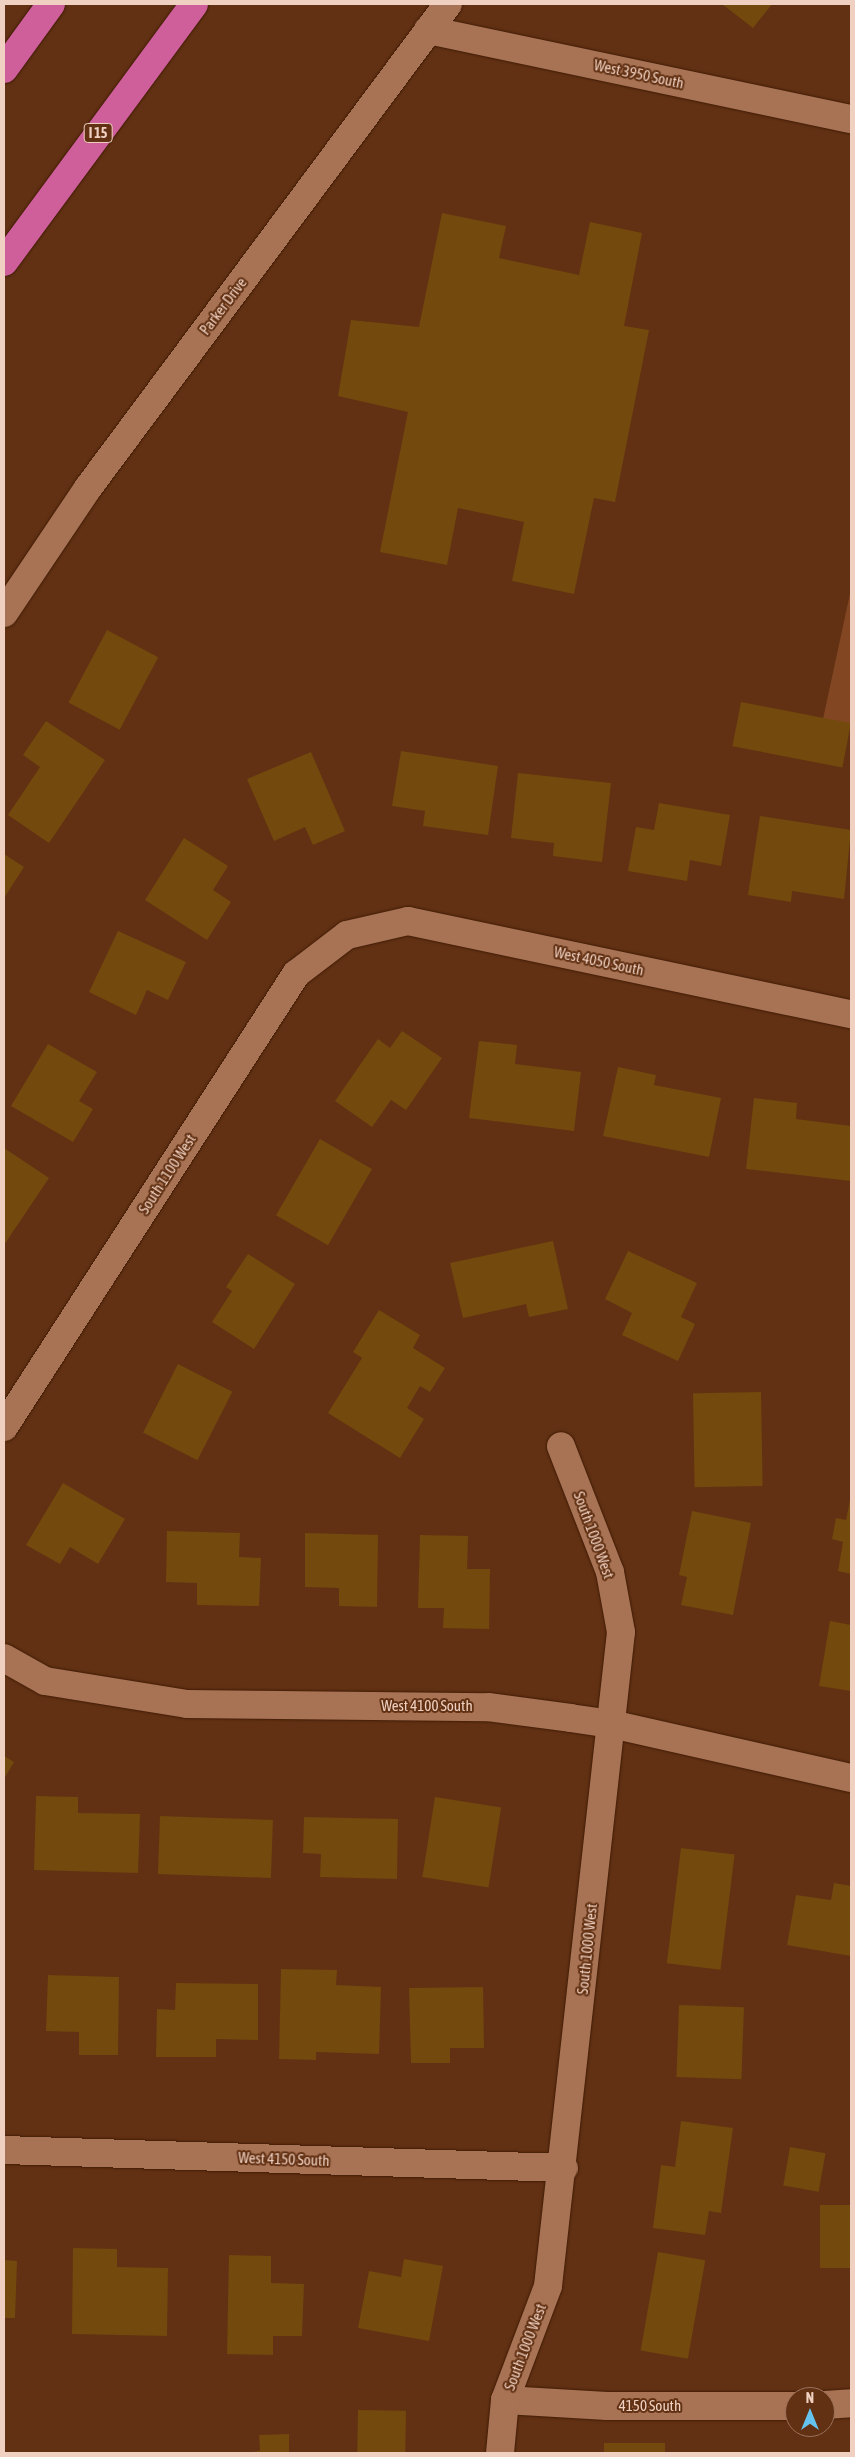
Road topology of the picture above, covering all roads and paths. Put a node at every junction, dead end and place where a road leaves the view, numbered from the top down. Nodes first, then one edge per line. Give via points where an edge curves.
1 (52, 4) edge
2 (194, 4) edge
3 (448, 4) edge
4 (428, 30) junction
5 (4, 69) edge
6 (851, 119) edge
7 (4, 262) edge
8 (4, 614) edge
9 (347, 935) joint
10 (851, 1014) edge
11 (4, 1427) edge
12 (561, 1446) dead end
13 (4, 1658) edge
14 (611, 1724) junction
15 (851, 1778) edge
16 (4, 2150) edge
17 (564, 2168) junction
18 (505, 2400) junction
19 (851, 2402) edge
20 (835, 2404) edge
21 (785, 2406) edge
22 (500, 2453) edge

1 - 5 highway
2 - 7 highway, I 15
3 - 4 street, Parker Drive
4 - 6 street, West 3950 South
4 - 8 street, Parker Drive via 88,488
9 - 10 street, West 4050 South via 408,921
9 - 11 street, South 1100 West via 296,974
12 - 14 street, South 1000 West via 610,1572 621,1632
13 - 14 street, West 4100 South via 45,1681 187,1704 488,1706
14 - 15 street, West 4100 South
14 - 17 street, South 1000 West
16 - 17 street, West 4150 South
17 - 18 street, South 1000 West via 548,2286
18 - 21 street, 4150 South via 607,2406
18 - 22 street, South 1000 West
19 - 20 street

